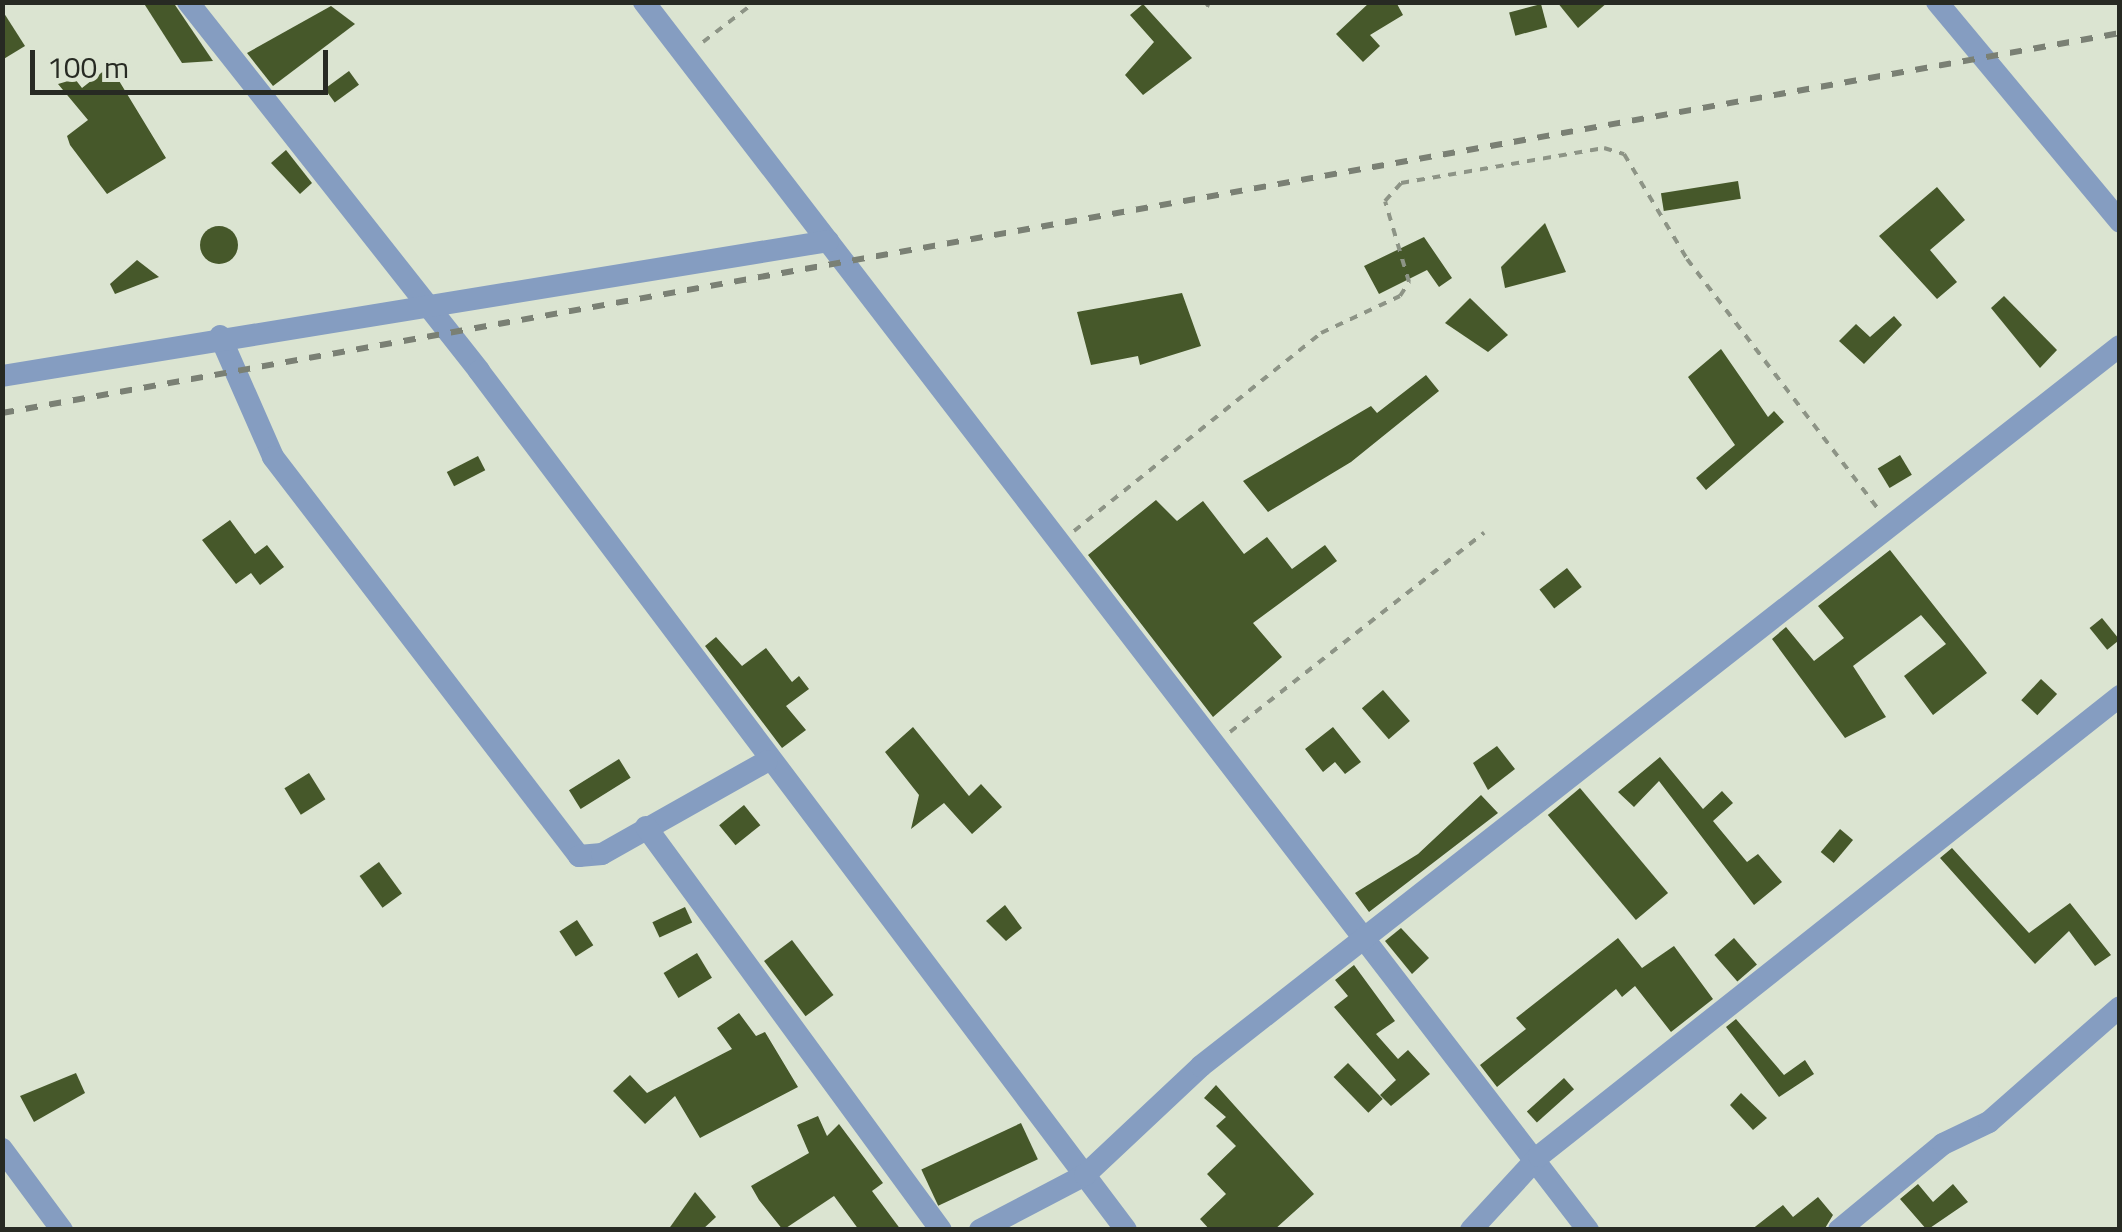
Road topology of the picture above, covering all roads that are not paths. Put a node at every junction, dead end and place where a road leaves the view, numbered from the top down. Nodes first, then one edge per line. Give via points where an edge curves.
1 (188, 2) edge
2 (644, 2) edge
3 (1937, 2) edge
4 (2120, 222) edge
5 (828, 241) junction
6 (418, 304) junction
7 (220, 336) junction
8 (2120, 346) edge
9 (2, 376) edge
10 (2120, 696) edge
11 (766, 761) junction
12 (646, 828) junction
13 (1368, 936) junction
14 (2120, 1007) edge
15 (2, 1149) edge
16 (1539, 1156) junction
17 (1085, 1175) junction
18 (62, 1230) edge
19 (940, 1230) edge
20 (980, 1230) edge
21 (1126, 1230) edge
22 (1471, 1230) edge
23 (1588, 1230) edge
24 (1839, 1230) edge

1 - 6 street
2 - 5 street
3 - 4 street
5 - 6 street
5 - 13 street
6 - 7 street
6 - 11 street via 479,371
7 - 9 street
7 - 12 street via 272,457 566,843 589,858
8 - 13 street
10 - 16 street
11 - 12 street
11 - 17 street
12 - 19 street
13 - 16 street
13 - 17 street via 1200,1066
14 - 24 street via 1990,1122 1943,1144
15 - 18 street
16 - 22 street
16 - 23 street
17 - 20 street
17 - 21 street

